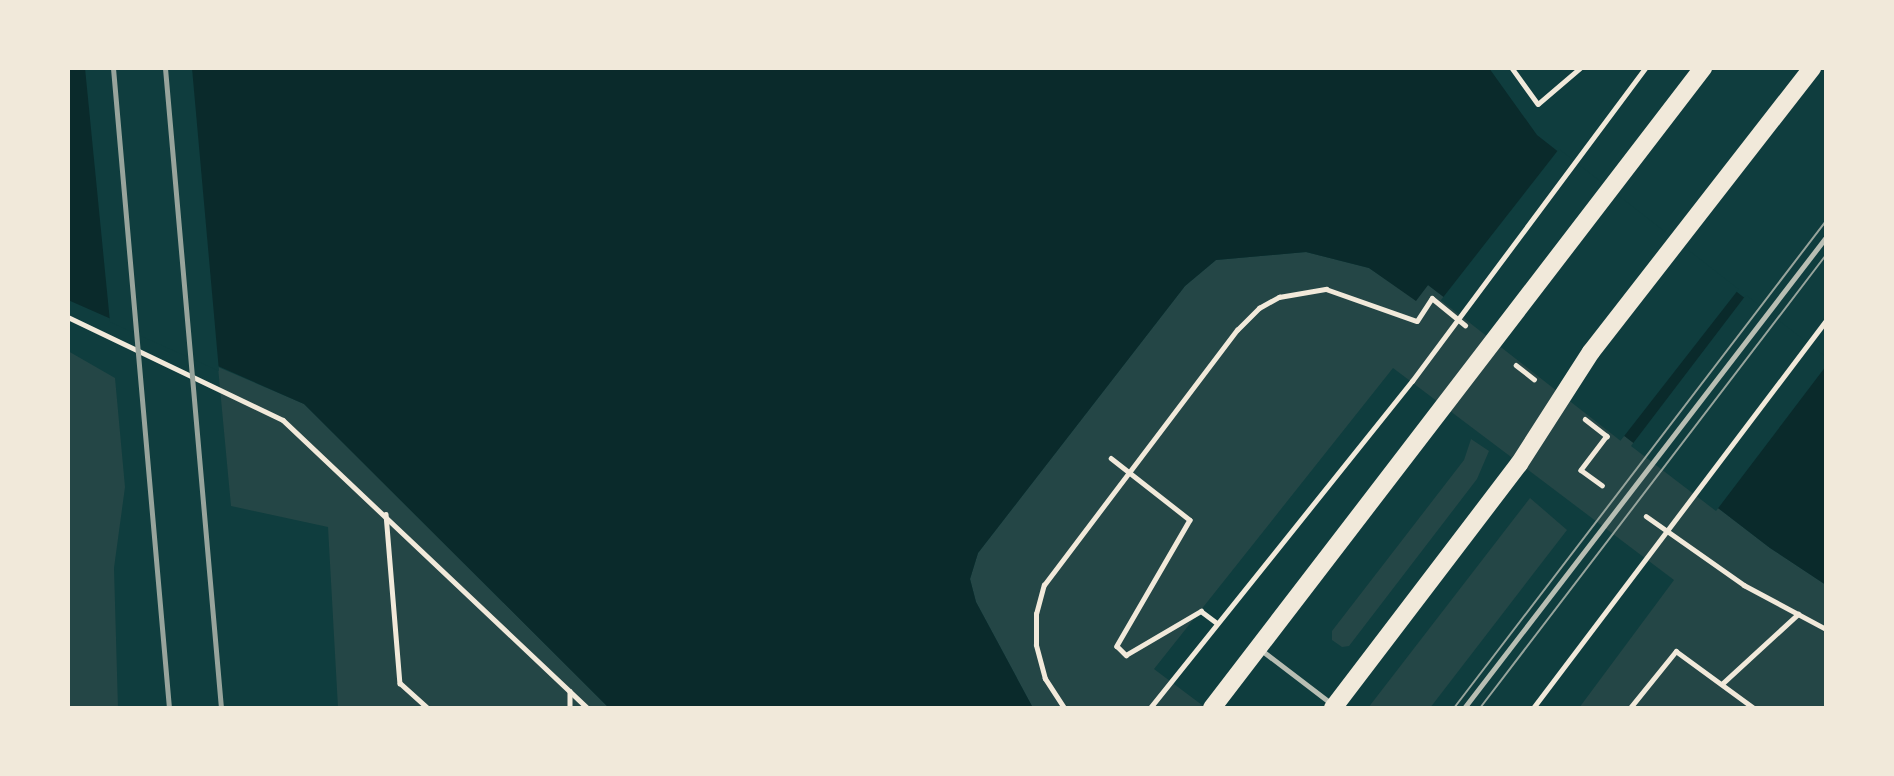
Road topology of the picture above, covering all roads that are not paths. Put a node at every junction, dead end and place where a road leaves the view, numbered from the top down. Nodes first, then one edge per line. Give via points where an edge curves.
1 (1703, 68) edge
2 (1812, 68) edge
3 (1826, 237) edge
4 (1259, 649) junction
5 (1333, 707) edge
6 (1212, 708) edge
7 (1464, 708) edge

1 - 4 main road
2 - 5 main road via 1591,352 1519,464
3 - 7 lane
4 - 5 lane
4 - 6 main road

